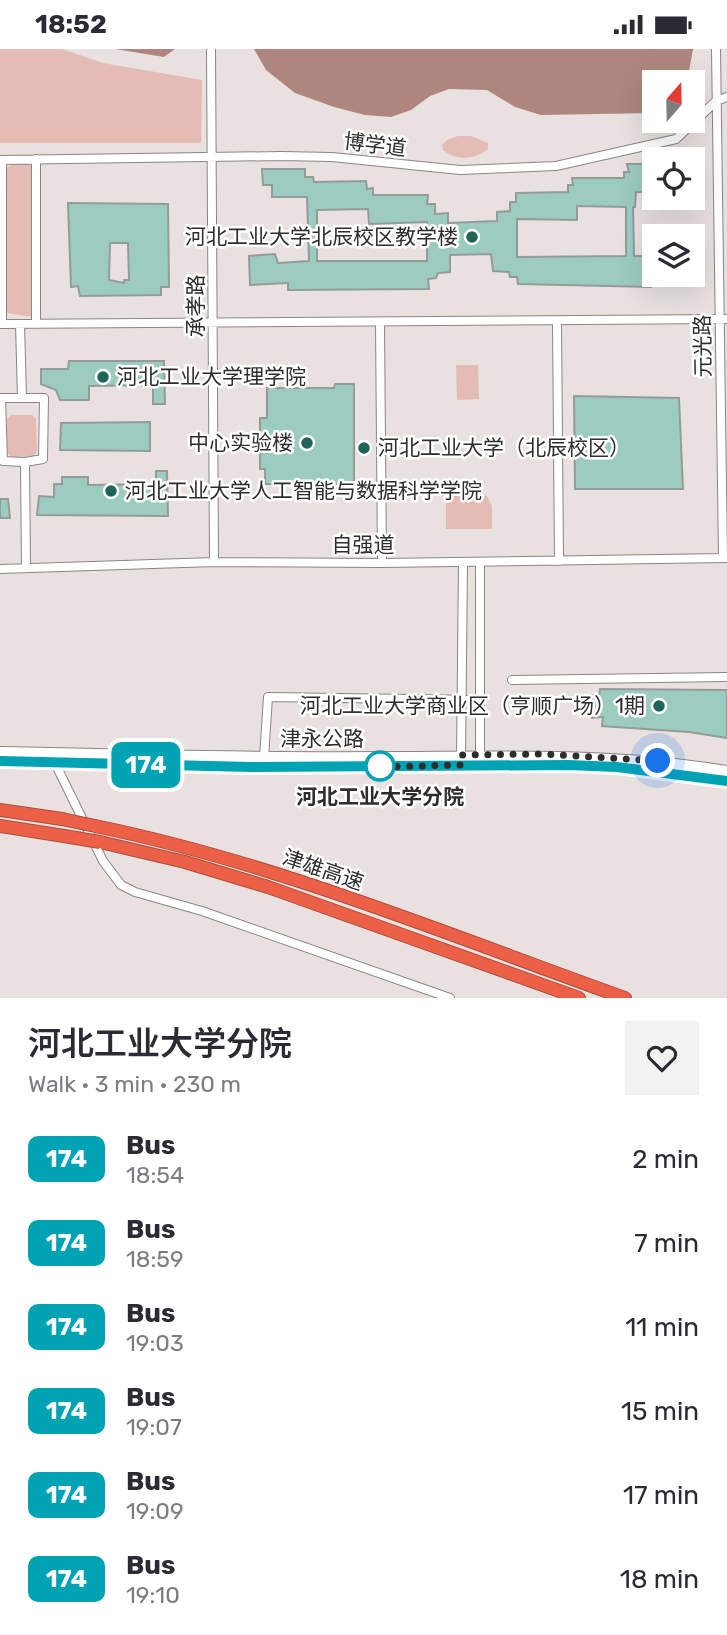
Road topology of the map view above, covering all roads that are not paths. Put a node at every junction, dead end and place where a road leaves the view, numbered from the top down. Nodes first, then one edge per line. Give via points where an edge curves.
1 (211, 49) edge
2 (716, 49) edge
3 (727, 97) edge
4 (716, 101) junction
5 (36, 159) junction
6 (211, 159) junction
7 (1, 160) edge
8 (723, 319) edge
9 (556, 321) junction
10 (213, 322) junction
11 (380, 322) junction
12 (1, 324) edge
13 (20, 324) junction
14 (36, 324) junction
15 (22, 398) junction
16 (25, 462) junction
17 (725, 558) edge
18 (559, 561) junction
19 (214, 562) junction
20 (463, 562) junction
21 (481, 562) junction
22 (382, 563) junction
23 (26, 568) junction
24 (0, 569) edge
25 (727, 677) edge
26 (512, 680) dead end
27 (461, 700) junction
28 (481, 700) junction
29 (0, 751) edge
30 (50, 752) junction
31 (461, 755) junction
32 (480, 755) junction
33 (264, 757) junction
34 (0, 761) edge
35 (55, 762) junction
36 (461, 765) junction
37 (480, 765) junction
38 (727, 770) edge
39 (727, 781) edge
40 (0, 810) edge
41 (0, 826) edge
42 (450, 998) edge
43 (579, 998) edge
44 (625, 998) edge

1 - 6 street, 承孝路
2 - 4 street, 元光路
3 - 4 street, 博学道
4 - 6 street, 博学道 via 676,139 556,166 460,170 332,157
4 - 8 street, 元光路
5 - 6 street, 博学道
5 - 7 street, 博学道
5 - 14 street
6 - 10 street, 承孝路
7 - 12 street
8 - 9 street
8 - 17 street, 元光路
9 - 11 street
9 - 18 street
10 - 11 street
10 - 14 street
10 - 19 street, 承孝路
11 - 22 street
12 - 13 street
13 - 14 street
13 - 15 street
15 - 16 street via 44,398 43,459
15 - 16 street via 1,398 3,461
16 - 23 street
17 - 18 street, 自强道
18 - 21 street, 自强道
19 - 22 street, 自强道
19 - 23 street, 自强道
20 - 21 street, 自强道
20 - 22 street, 自强道
20 - 27 street
21 - 28 street
23 - 24 street, 自强道
25 - 26 street
27 - 28 street
27 - 31 street
27 - 33 street via 268,698
28 - 32 street
29 - 30 street, 津永公路
30 - 33 street, 津永公路
30 - 35 street
31 - 32 street, 津永公路
31 - 33 street, 津永公路
31 - 36 street
32 - 37 street
32 - 38 street, 津永公路 via 624,758
34 - 35 street, 津永公路
35 - 36 street, 津永公路 via 251,767
35 - 42 street via 103,861 121,885
36 - 37 street, 津永公路
37 - 39 street, 津永公路 via 617,767
40 - 44 highway, 津雄高速, bridge via 95,825 306,883
41 - 43 highway, 津雄高速, bridge via 185,862

